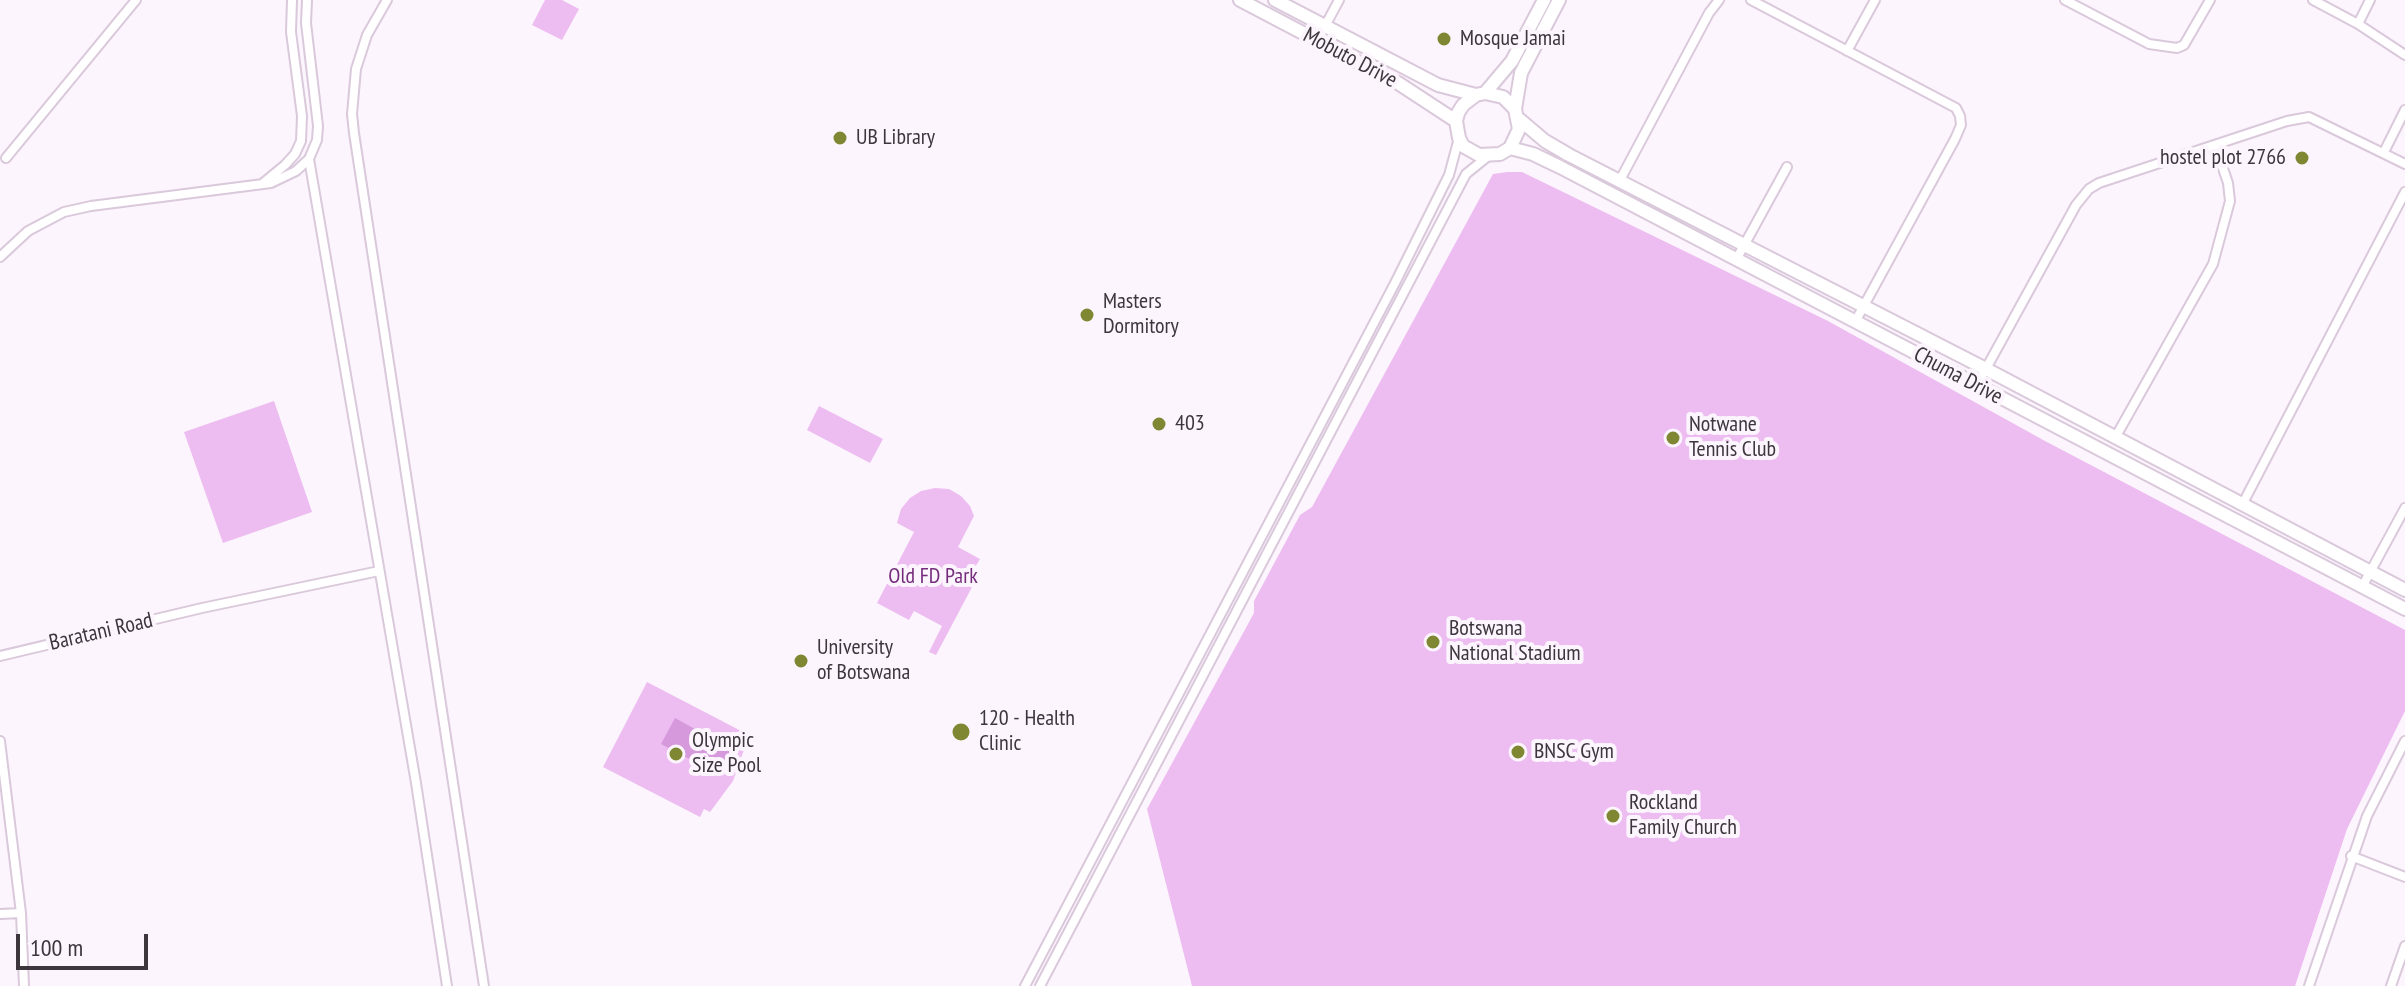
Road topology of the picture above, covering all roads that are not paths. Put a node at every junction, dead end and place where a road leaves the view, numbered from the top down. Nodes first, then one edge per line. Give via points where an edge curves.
1 (136, 0) edge
2 (292, 0) edge
3 (307, 0) edge
4 (387, 0) edge
5 (1240, 0) edge
6 (1275, 0) edge
7 (1339, 0) edge
8 (1544, 0) edge
9 (1559, 0) edge
10 (1719, 0) edge
11 (1751, 0) edge
12 (1875, 0) edge
13 (2065, 0) edge
14 (2210, 0) edge
15 (2313, 0) edge
16 (2370, 0) edge
17 (2358, 24) junction
18 (1325, 26) junction
19 (1317, 41) junction
20 (1847, 51) junction
21 (2405, 55) edge
22 (1481, 94) junction
23 (2405, 110) edge
24 (1517, 114) junction
25 (1456, 121) junction
26 (1459, 138) junction
27 (2215, 145) junction
28 (1510, 148) junction
29 (2384, 152) junction
30 (1488, 157) junction
31 (6, 158) dead end
32 (309, 159) junction
33 (2405, 164) edge
34 (1787, 167) dead end
35 (1620, 180) junction
36 (262, 184) junction
37 (2405, 192) edge
38 (1744, 245) junction
39 (0, 257) edge
40 (1736, 260) junction
41 (1863, 307) junction
42 (1855, 322) junction
43 (1986, 369) junction
44 (1977, 385) junction
45 (2115, 438) junction
46 (2242, 505) junction
47 (2405, 508) edge
48 (379, 571) junction
49 (2371, 572) junction
50 (2362, 587) junction
51 (2405, 590) edge
52 (2405, 609) edge
53 (0, 656) edge
54 (0, 741) edge
55 (2405, 741) edge
56 (2351, 856) junction
57 (2405, 877) edge
58 (1067, 904) junction
59 (1078, 911) junction
60 (21, 913) junction
61 (0, 914) edge
62 (2405, 946) edge
63 (24, 986) edge
64 (447, 986) edge
65 (484, 986) edge
66 (1025, 986) edge
67 (1040, 986) edge
68 (2309, 986) edge
69 (2391, 986) edge

1 - 31 street
2 - 36 street via 301,141 295,154
3 - 32 street via 318,126
4 - 65 street via 356,69 352,114
5 - 19 main road, Mobuto Drive
6 - 18 main road
7 - 18 street
8 - 22 main road via 1512,61
9 - 24 main road via 1521,73
10 - 35 street
11 - 20 street
12 - 20 street
13 - 14 street via 2149,44 2177,48 2184,45
15 - 17 street
16 - 17 street
17 - 21 street
18 - 19 street
18 - 22 main road via 1438,85
19 - 25 main road, Mobuto Drive via 1398,83
20 - 41 street via 1956,108 1961,125
22 - 24 main road via 1503,97
22 - 25 main road via 1463,105
23 - 29 street
24 - 28 main road via 1519,129
24 - 35 main road, Chuma Drive via 1545,141
25 - 26 main road
26 - 30 main road via 1470,152
26 - 58 street via 1449,175 1395,283
27 - 29 street via 2309,117
27 - 43 street via 2089,189
27 - 45 street via 2230,201 2213,264
28 - 30 main road
28 - 40 main road, Chuma Drive via 1560,167
29 - 33 street
30 - 59 street via 1466,174
32 - 36 street via 279,182
32 - 48 street
34 - 38 street
35 - 38 main road, Chuma Drive
36 - 39 street via 64,212 28,231
37 - 46 street
38 - 40 street
38 - 41 main road, Chuma Drive
40 - 42 main road, Chuma Drive
41 - 42 street
41 - 43 main road, Chuma Drive
42 - 44 main road, Chuma Drive
43 - 44 street
43 - 45 main road, Chuma Drive
44 - 50 main road, Chuma Drive
45 - 46 main road, Chuma Drive
46 - 49 main road, Chuma Drive
47 - 49 street
48 - 53 street, Baratani Road
48 - 64 street
49 - 50 street
49 - 51 main road, Chuma Drive
50 - 52 main road, Chuma Drive
54 - 60 street
55 - 56 street
56 - 57 street
56 - 68 street
58 - 59 street
58 - 66 street
59 - 67 street
60 - 61 street
60 - 63 street
62 - 69 street

